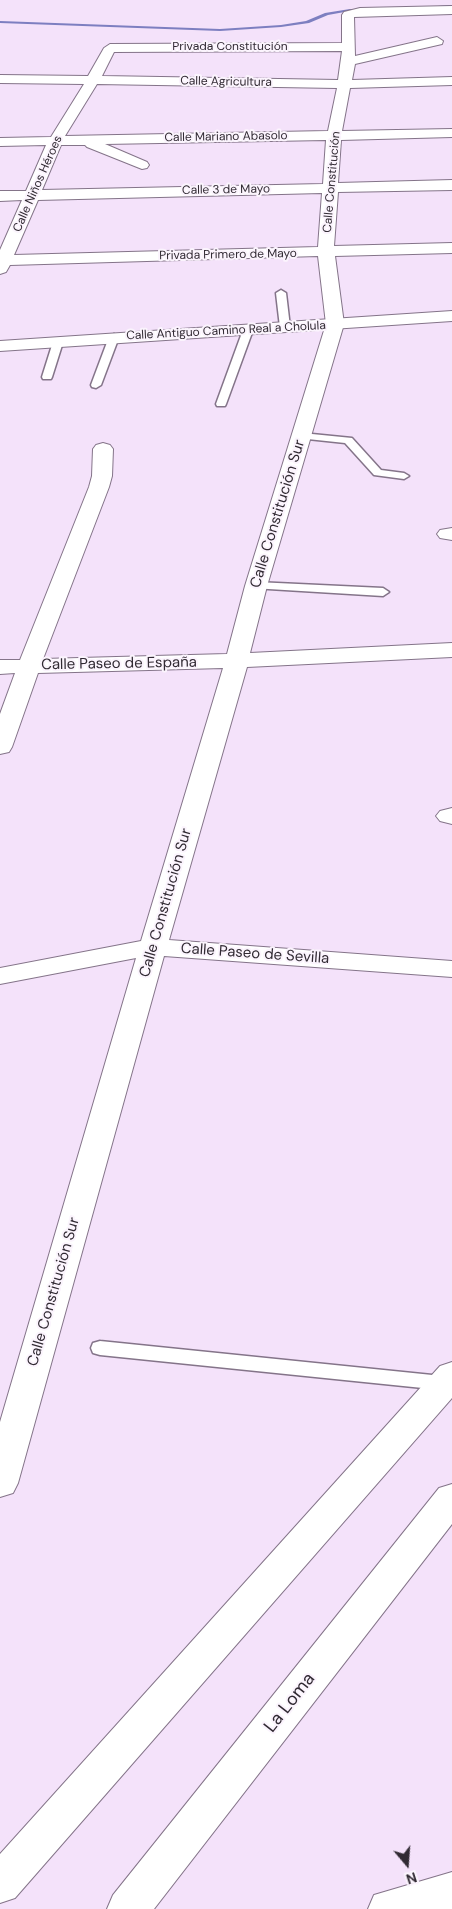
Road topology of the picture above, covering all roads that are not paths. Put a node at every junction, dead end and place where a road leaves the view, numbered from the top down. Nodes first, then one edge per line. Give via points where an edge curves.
1 (452, 10) edge
2 (438, 42) dead end
3 (110, 44) joint
4 (349, 54) junction
5 (425, 69) dead end
6 (0, 79) edge
7 (93, 80) junction
8 (452, 81) edge
9 (346, 82) junction
10 (452, 133) edge
11 (334, 135) junction
12 (56, 140) junction
13 (83, 140) junction
14 (0, 142) edge
15 (142, 165) dead end
16 (175, 178) dead end
17 (452, 186) edge
18 (331, 188) junction
19 (199, 191) junction
20 (33, 195) junction
21 (0, 196) edge
22 (452, 248) edge
23 (326, 252) junction
24 (2, 265) edge
25 (281, 293) dead end
26 (452, 316) edge
27 (335, 324) junction
28 (285, 327) junction
29 (248, 330) junction
30 (114, 338) junction
31 (58, 342) junction
32 (0, 346) edge
33 (47, 377) dead end
34 (96, 385) dead end
35 (221, 404) dead end
36 (302, 436) junction
37 (102, 449) dead end
38 (404, 476) dead end
39 (256, 586) junction
40 (383, 592) dead end
41 (452, 650) edge
42 (237, 661) junction
43 (29, 666) junction
44 (0, 668) edge
45 (0, 747) edge
46 (153, 947) junction
47 (452, 969) edge
48 (0, 976) edge
49 (100, 1348) dead end
50 (450, 1380) edge
51 (0, 1483) edge
52 (452, 1498) edge
53 (0, 1884) edge
54 (452, 1892) edge
55 (128, 1909) edge
56 (389, 1909) edge

1 - 4 street, Calle Constitución via 348,15
2 - 4 street, Privada Constitución
3 - 4 street, Privada Constitución
3 - 7 street, Calle Niños Héroes
4 - 9 street, Calle Constitución
5 - 9 street via 398,76
6 - 7 street, Calle Agricultura
7 - 9 street, Calle Agricultura
7 - 12 street, Calle Niños Héroes
8 - 9 street, Calle Agricultura
9 - 11 street, Calle Constitución
10 - 11 street, Calle Mariano Abasolo
11 - 13 street, Calle Mariano Abasolo
11 - 18 street, Calle Constitución
12 - 13 street, Calle Mariano Abasolo
12 - 14 street, Calle Mariano Abasolo
12 - 20 street, Calle Niños Héroes
13 - 15 street
16 - 19 street
17 - 18 street, Calle 3 de Mayo
18 - 19 street, Calle 3 de Mayo
18 - 23 street, Calle Constitución
19 - 20 street, Calle 3 de Mayo
20 - 21 street, Calle 3 de Mayo
20 - 24 street, Calle Niños Héroes
22 - 23 street, Privada Primero de Mayo
23 - 24 street, Privada Primero de Mayo
23 - 27 street, Calle Constitución
25 - 28 lane
26 - 27 street, Calle Antiguo Camino Real a Cholula
27 - 28 street, Calle Antiguo Camino Real a Cholula
27 - 36 street, Calle Constitución Sur
28 - 29 street, Calle Antiguo Camino Real a Cholula
29 - 30 street, Calle Antiguo Camino Real a Cholula
29 - 35 lane
30 - 31 street, Calle Antiguo Camino Real a Cholula
30 - 34 lane
31 - 32 street, Calle Antiguo Camino Real a Cholula
31 - 33 lane
36 - 38 lane via 344,439 378,473
36 - 39 street, Calle Constitución Sur
37 - 43 street via 99,487
39 - 40 lane
39 - 42 street, Calle Constitución Sur
41 - 42 street, Calle Paseo de España
42 - 43 street, Calle Paseo de España
42 - 46 street, Calle Constitución Sur
43 - 44 street, Calle Paseo de España
43 - 45 street
46 - 47 street, Calle Paseo de Sevilla
46 - 48 street, Calle Paseo de Sevilla
46 - 51 street, Calle Constitución Sur
49 - 50 lane
50 - 53 street
52 - 55 street, La Loma
54 - 56 street

